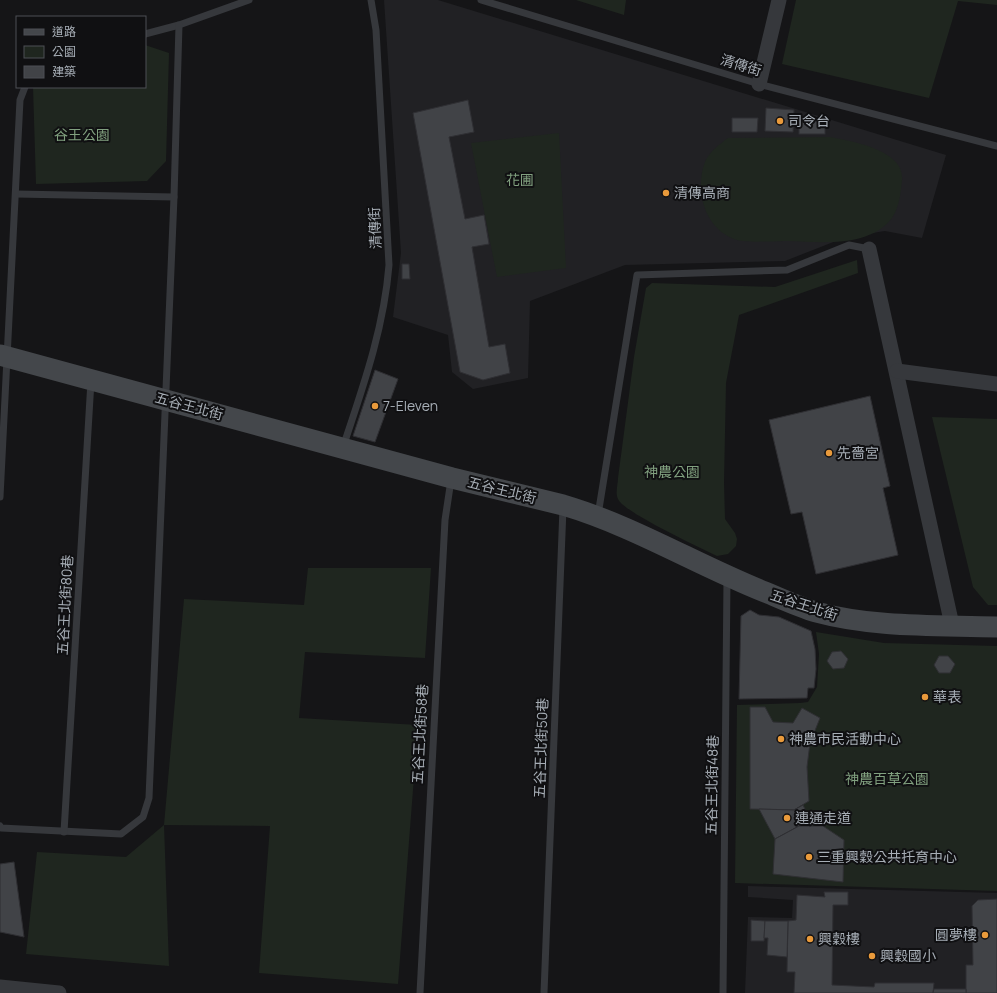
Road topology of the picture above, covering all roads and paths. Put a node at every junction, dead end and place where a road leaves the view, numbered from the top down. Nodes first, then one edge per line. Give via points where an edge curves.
1 (249, 0) edge
2 (371, 0) edge
3 (481, 0) edge
4 (779, 0) edge
5 (179, 25) junction
6 (146, 34) edge
7 (759, 84) junction
8 (25, 88) edge
9 (997, 146) edge
10 (16, 194) junction
11 (174, 197) junction
12 (869, 249) joint
13 (3, 356) edge
14 (897, 371) junction
15 (91, 380) junction
16 (997, 384) edge
17 (164, 399) junction
18 (342, 448) junction
19 (452, 478) junction
20 (0, 497) edge
21 (563, 505) junction
22 (598, 515) junction
23 (728, 577) junction
24 (952, 625) junction
25 (997, 627) edge
26 (0, 826) edge
27 (64, 832) junction
28 (0, 987) edge
29 (59, 993) edge
30 (420, 993) edge
31 (544, 993) edge
32 (723, 993) edge

1 - 5 lane
2 - 18 lane, 清傳街 via 376,30 389,265 378,334
3 - 7 lane, 清傳街
4 - 7 street
5 - 6 lane
5 - 11 lane
7 - 9 lane, 清傳街
8 - 10 lane via 20,100
10 - 11 lane
10 - 13 lane
11 - 17 lane
12 - 14 street
12 - 22 lane via 849,245 787,270 637,274
13 - 15 street, 五谷王北街
13 - 20 lane
14 - 16 street
14 - 24 street
15 - 17 street, 五谷王北街
15 - 27 lane, 五谷王北街80巷
17 - 18 street, 五谷王北街
17 - 27 lane via 149,798 143,817 121,834
18 - 19 street, 五谷王北街
19 - 21 street, 五谷王北街
19 - 30 lane, 五谷王北街58巷 via 445,520
21 - 22 street, 五谷王北街
21 - 31 lane, 五谷王北街50巷
22 - 23 street, 五谷王北街
23 - 24 street, 五谷王北街 via 823,614 883,624
23 - 32 lane, 五谷王北街48巷
24 - 25 street, 五谷王北街
26 - 27 lane
28 - 29 street

